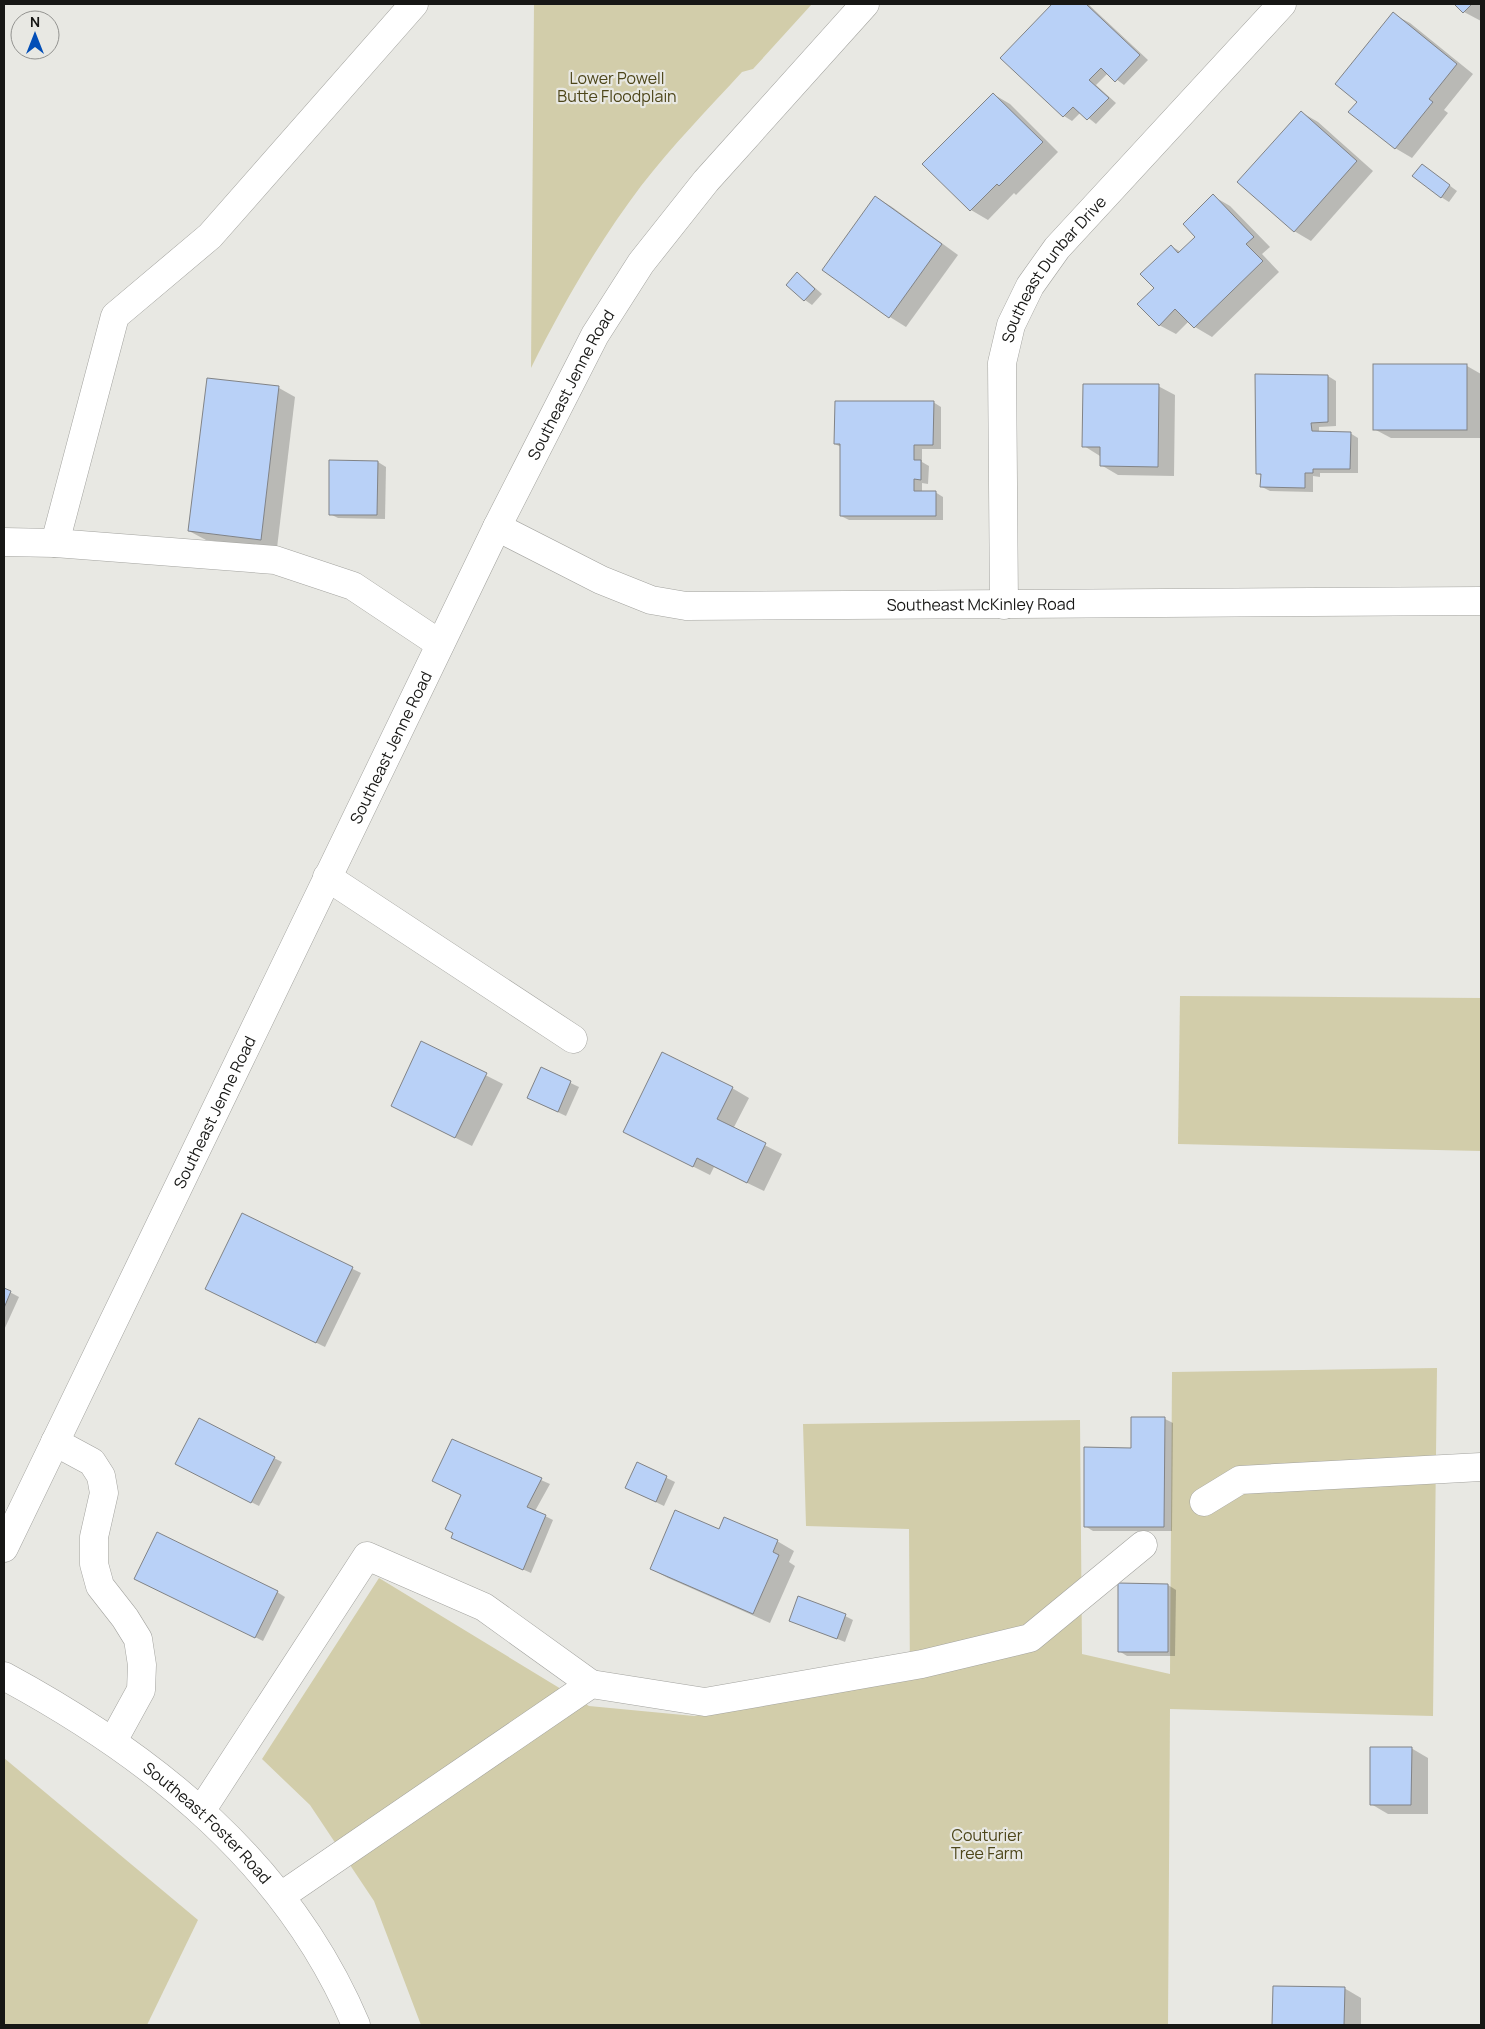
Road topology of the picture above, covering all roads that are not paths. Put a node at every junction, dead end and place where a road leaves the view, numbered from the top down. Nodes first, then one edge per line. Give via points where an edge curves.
1 (414, 4) edge
2 (865, 4) edge
3 (1282, 4) edge
4 (497, 527) junction
5 (4, 542) edge
6 (55, 543) junction
7 (1481, 601) edge
8 (1004, 605) junction
9 (440, 644) junction
10 (327, 877) junction
11 (573, 1039) dead end
12 (55, 1442) junction
13 (1481, 1467) edge
14 (1204, 1502) dead end
15 (1143, 1545) dead end
16 (4, 1548) edge
17 (4, 1676) edge
18 (591, 1684) junction
19 (113, 1741) junction
20 (201, 1811) junction
21 (281, 1896) junction
22 (356, 2025) edge

1 - 6 main road via 210,236 115,316
2 - 4 main road, Southeast Jenne Road via 706,181 641,263 595,336
3 - 8 main road, Southeast Dunbar Drive via 1057,248 1030,286 1011,324 1002,363
4 - 8 main road, Southeast McKinley Road via 601,580 651,600 686,606
4 - 9 main road, Southeast Jenne Road
5 - 6 main road
6 - 9 main road via 276,560 353,586
7 - 8 main road, Southeast McKinley Road
9 - 10 main road, Southeast Jenne Road
10 - 11 main road
10 - 12 main road, Southeast Jenne Road
12 - 16 main road, Southeast Jenne Road
12 - 19 main road via 92,1462 101,1476 104,1493 94,1537 94,1564 100,1586 138,1639 141,1690
13 - 14 main road via 1240,1480
15 - 18 main road via 1030,1638 922,1664 706,1702
17 - 19 main road, Southeast Foster Road
18 - 20 main road via 484,1607 367,1556
18 - 21 main road
19 - 20 main road, Southeast Foster Road
20 - 21 main road, Southeast Foster Road via 227,1834
21 - 22 main road, Southeast Foster Road via 320,1954

